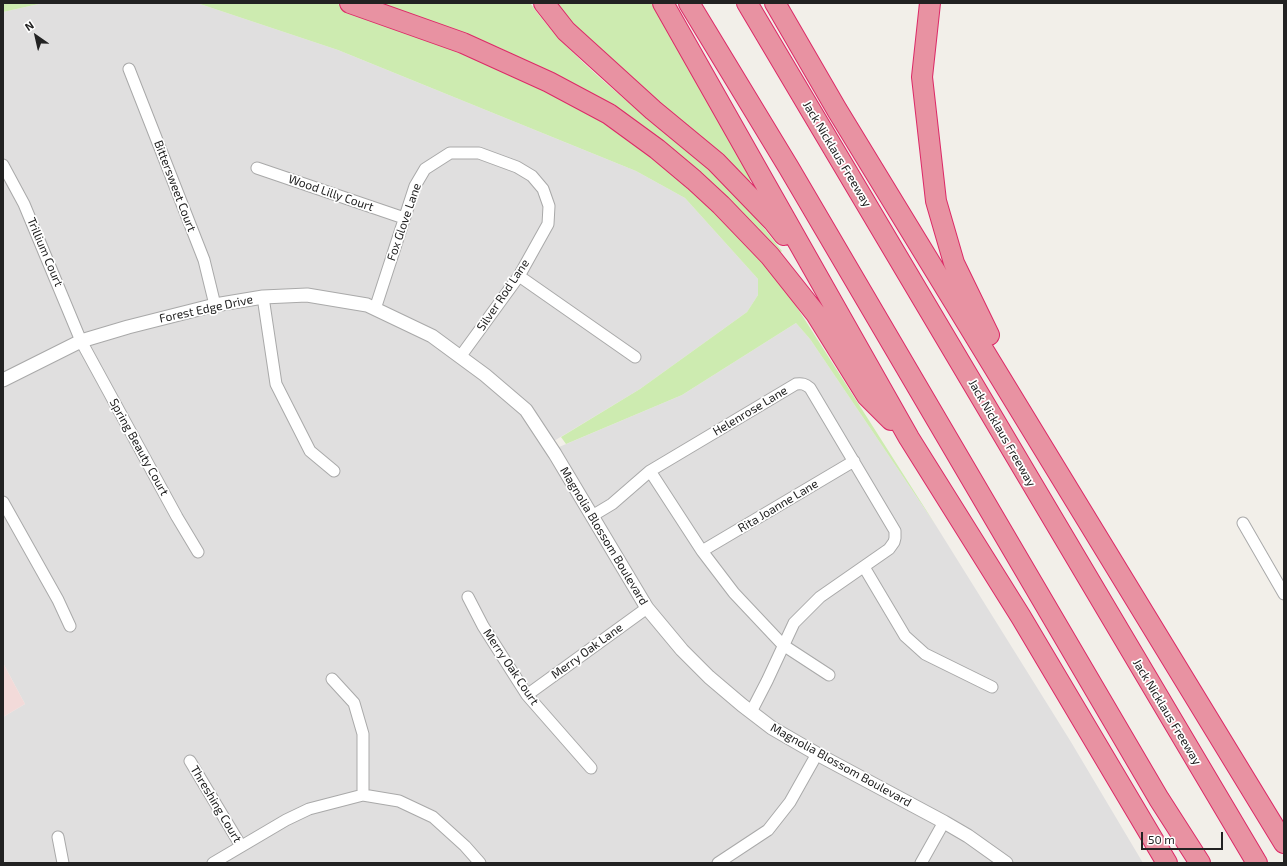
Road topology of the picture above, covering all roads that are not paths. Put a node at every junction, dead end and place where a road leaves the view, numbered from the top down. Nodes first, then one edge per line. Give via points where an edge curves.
1 (350, 3) edge
2 (544, 3) edge
3 (663, 3) edge
4 (689, 3) edge
5 (747, 3) edge
6 (775, 3) edge
7 (930, 6) edge
8 (129, 69) dead end
9 (479, 153) joint
10 (3, 165) edge
11 (257, 168) dead end
12 (404, 218) junction
13 (519, 276) junction
14 (829, 295) junction
15 (263, 297) junction
16 (215, 305) junction
17 (375, 309) junction
18 (81, 341) junction
19 (460, 357) junction
20 (635, 357) dead end
21 (3, 380) edge
22 (909, 438) junction
23 (555, 454) joint
24 (854, 461) junction
25 (334, 471) dead end
26 (650, 471) junction
27 (3, 502) edge
28 (592, 516) junction
29 (1243, 523) dead end
30 (702, 550) junction
31 (198, 552) dead end
32 (1114, 562) junction
33 (864, 567) junction
34 (1284, 594) edge
35 (468, 597) dead end
36 (647, 608) junction
37 (70, 626) dead end
38 (783, 645) junction
39 (829, 675) dead end
40 (332, 679) dead end
41 (992, 687) dead end
42 (528, 695) junction
43 (751, 712) junction
44 (817, 754) junction
45 (190, 761) dead end
46 (591, 768) dead end
47 (363, 795) junction
48 (944, 822) junction
49 (58, 837) dead end
50 (1284, 843) edge
51 (241, 846) junction
52 (63, 863) edge
53 (213, 863) edge
54 (480, 863) edge
55 (718, 863) edge
56 (921, 863) edge
57 (1006, 863) edge
58 (1167, 863) edge
59 (1200, 863) edge
60 (1257, 863) edge

1 - 22 highway via 463,43 549,82 609,114 657,149 721,205 770,256 816,314 867,396
2 - 14 highway via 566,31 653,110 716,162 773,220
3 - 14 highway
4 - 59 highway via 789,168 1159,799
5 - 60 highway, Jack Nicklaus Freeway
6 - 32 highway via 837,110
7 - 32 highway via 922,77 936,201 954,263 983,325
8 - 16 street, Bittersweet Court via 204,260
9 - 12 street, Fox Glove Lane via 450,153 425,169 415,186
9 - 13 street, Silver Rod Lane via 517,167 532,176 543,189 549,206 548,224
10 - 18 street, Trillium Court via 24,204
11 - 12 street, Wood Lilly Court
12 - 17 street, Fox Glove Lane
13 - 19 street, Silver Rod Lane
13 - 20 street
14 - 22 highway
15 - 16 street, Forest Edge Drive
15 - 17 street, Forest Edge Drive via 307,295 367,305
15 - 25 street via 276,384 310,451
16 - 18 street, Forest Edge Drive
17 - 19 street, Forest Edge Drive via 432,336
18 - 21 street, Forest Edge Drive
18 - 31 street, Spring Beauty Court
19 - 23 street, Forest Edge Drive via 526,410
22 - 58 highway via 1022,617
23 - 28 street, Magnolia Blossom Boulevard
24 - 26 street, Helenrose Lane via 810,388 801,383
24 - 30 street, Rita Joanne Lane
24 - 33 street, Helenrose Lane via 895,532 889,549
26 - 28 street, Helenrose Lane via 612,504
26 - 30 street
27 - 37 street
28 - 36 street, Magnolia Blossom Boulevard
29 - 34 street
30 - 38 street via 734,593
32 - 50 highway
33 - 38 street, Helenrose Lane via 820,597 794,623
33 - 41 street via 905,636 925,654
35 - 42 street, Merry Oak Court via 483,626
36 - 42 street, Merry Oak Lane
36 - 43 street, Magnolia Blossom Boulevard via 682,650 709,677
38 - 39 street
38 - 43 street, Helenrose Lane
40 - 47 street via 354,703 363,734
42 - 46 street, Merry Oak Court
43 - 44 street, Magnolia Blossom Boulevard via 772,728
44 - 48 street, Magnolia Blossom Boulevard
44 - 55 street via 790,802 768,830
45 - 51 street, Threshing Court
47 - 51 street via 308,809
47 - 54 street via 399,801 433,817
48 - 56 street
48 - 57 street, Magnolia Blossom Boulevard
49 - 52 street
51 - 53 street

